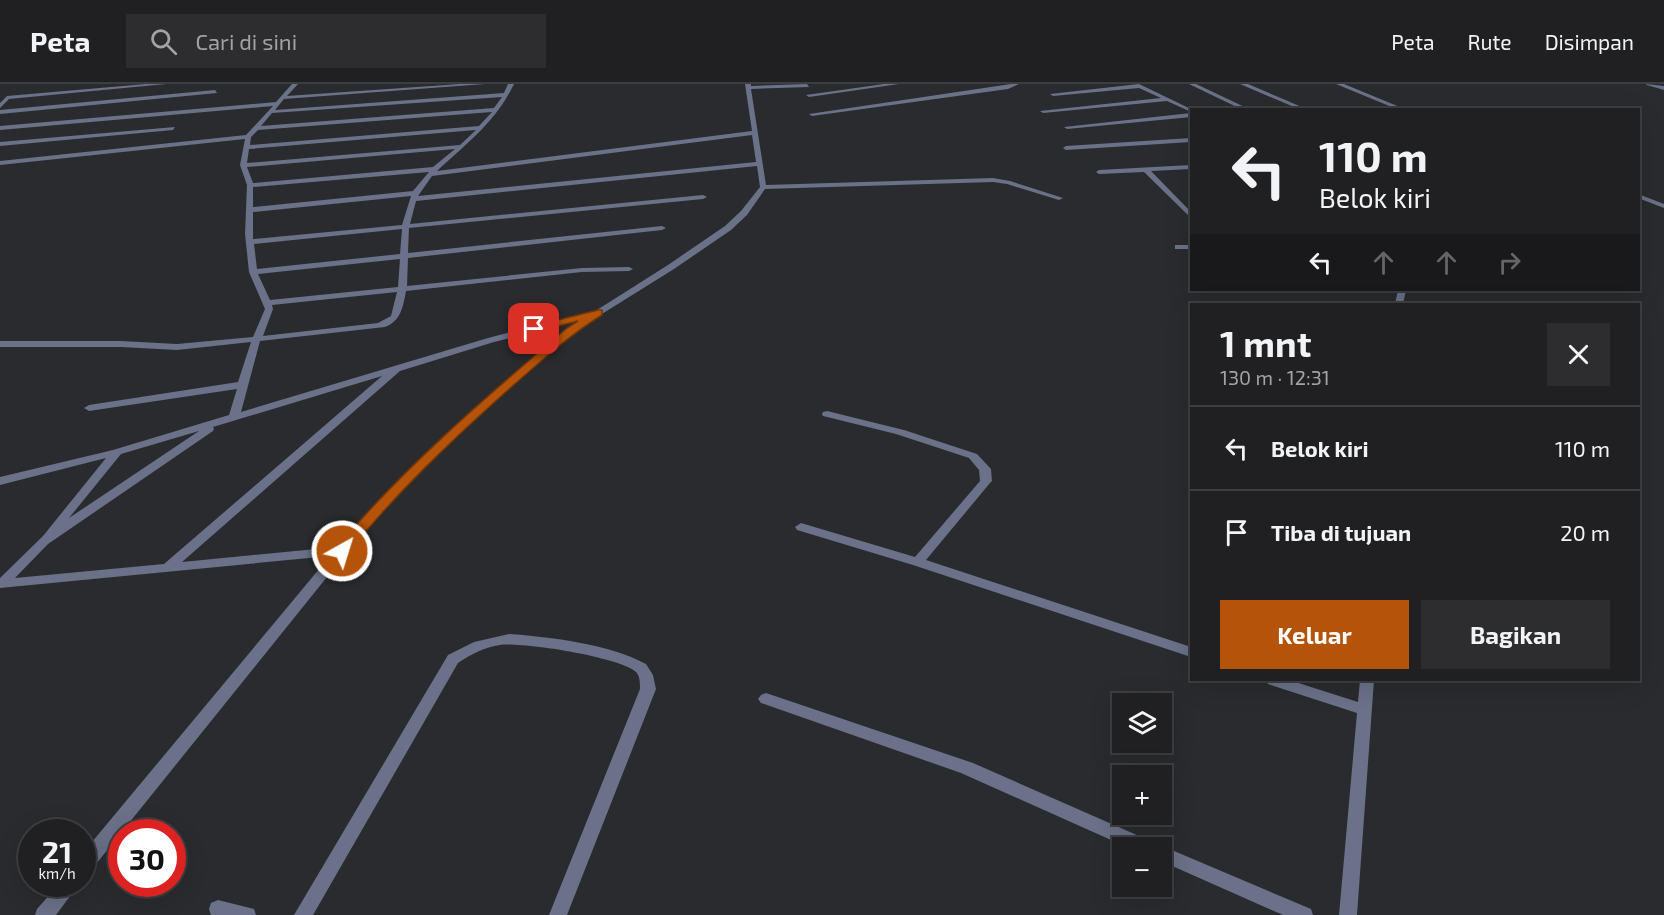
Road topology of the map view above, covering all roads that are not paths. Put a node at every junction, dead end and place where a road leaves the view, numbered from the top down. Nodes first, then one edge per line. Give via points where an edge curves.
1 (163, 84) edge
2 (222, 84) edge
3 (295, 84) edge
4 (306, 84) edge
5 (482, 84) edge
6 (511, 84) edge
7 (896, 84) edge
8 (1016, 84) edge
9 (1192, 84) edge
10 (1243, 84) edge
11 (1339, 84) edge
12 (1648, 84) edge
13 (807, 85) edge
14 (1138, 85) edge
15 (748, 86) edge
16 (1664, 88) edge
17 (215, 93) junction
18 (1053, 94) dead end
19 (505, 95) junction
20 (809, 95) junction
21 (207, 98) dead end
22 (4, 99) edge
23 (1167, 99) junction
24 (279, 101) junction
25 (199, 104) dead end
26 (0, 106) edge
27 (1245, 108) edge
28 (1302, 108) edge
29 (1400, 108) edge
30 (191, 110) junction
31 (495, 110) junction
32 (1190, 110) edge
33 (1043, 111) dead end
34 (0, 112) edge
35 (269, 112) junction
36 (812, 114) junction
37 (1190, 115) edge
38 (814, 122) dead end
39 (1067, 127) dead end
40 (0, 128) edge
41 (173, 128) junction
42 (255, 128) junction
43 (482, 128) junction
44 (754, 133) junction
45 (168, 134) dead end
46 (248, 137) junction
47 (1190, 140) edge
48 (162, 141) dead end
49 (0, 144) edge
50 (156, 147) junction
51 (246, 147) junction
52 (462, 147) junction
53 (1065, 148) dead end
54 (0, 163) edge
55 (760, 164) junction
56 (243, 165) junction
57 (1190, 167) edge
58 (1146, 170) junction
59 (433, 172) junction
60 (1099, 172) dead end
61 (250, 185) junction
62 (763, 187) junction
63 (414, 196) junction
64 (703, 197) dead end
65 (1640, 197) edge
66 (1059, 198) dead end
67 (1664, 206) edge
68 (250, 210) junction
69 (1190, 215) edge
70 (405, 226) junction
71 (662, 228) dead end
72 (250, 242) junction
73 (1178, 247) dead end
74 (1190, 247) edge
75 (403, 258) junction
76 (629, 269) dead end
77 (253, 272) junction
78 (400, 290) junction
79 (267, 303) junction
80 (598, 313) junction
81 (256, 341) junction
82 (0, 344) edge
83 (398, 368) junction
84 (242, 386) junction
85 (89, 408) dead end
86 (827, 414) dead end
87 (234, 417) junction
88 (220, 421) junction
89 (117, 453) junction
90 (0, 481) edge
91 (801, 527) dead end
92 (44, 541) junction
93 (342, 551) junction
94 (918, 562) junction
95 (167, 568) junction
96 (1, 584) edge
97 (1190, 652) edge
98 (1275, 681) edge
99 (1368, 681) edge
100 (766, 699) dead end
101 (1365, 710) junction
102 (1124, 837) edge
103 (96, 851) edge
104 (1172, 858) edge
105 (59, 897) edge
106 (218, 909) dead end
107 (44, 915) edge
108 (247, 915) edge
109 (303, 915) edge
110 (558, 915) edge
111 (1304, 915) edge
112 (1348, 915) edge

1 - 22 street
2 - 17 street
3 - 4 street
3 - 24 street
5 - 24 street
6 - 19 street
7 - 20 street
8 - 36 street
9 - 27 street
10 - 28 street
11 - 29 street
12 - 16 street
13 - 15 street
13 - 20 street
14 - 18 street
14 - 23 street
15 - 44 street
17 - 21 street
17 - 34 street
19 - 31 street
19 - 35 street
20 - 36 street
22 - 26 street
23 - 32 street
23 - 33 street
24 - 30 street
24 - 35 street
25 - 30 street
30 - 40 street
30 - 41 street
31 - 42 street
31 - 43 street
35 - 42 street
36 - 38 street
37 - 39 street
41 - 45 street
41 - 49 street
42 - 46 street
43 - 51 street
43 - 52 street
44 - 55 street
44 - 59 street
46 - 50 street
46 - 51 street
47 - 53 street
48 - 50 street
50 - 54 street
51 - 56 street
52 - 56 street
52 - 59 street
55 - 62 street
55 - 63 street
56 - 61 street
57 - 58 street
58 - 60 street
58 - 69 street
59 - 61 street
59 - 63 street
61 - 68 street
62 - 66 street via 993,180
62 - 80 street via 728,228
63 - 68 street
63 - 70 street
64 - 70 street
65 - 67 street
68 - 72 street
70 - 72 street
70 - 75 street
71 - 75 street
72 - 77 street
73 - 74 street
75 - 77 street
75 - 78 street
76 - 78 street via 582,270
77 - 79 street
78 - 79 street
78 - 81 street via 395,317 376,327
79 - 81 street via 269,309
80 - 83 street
80 - 93 street via 570,330 464,423 372,513
81 - 82 street via 167,347
81 - 84 street
83 - 87 street
83 - 95 street
84 - 85 street
84 - 87 street
86 - 94 street via 973,456 986,469 986,481
87 - 88 street
88 - 89 street
88 - 92 street
89 - 90 street
89 - 92 street
91 - 94 street
92 - 96 street
93 - 95 street
93 - 103 street
94 - 97 street
95 - 96 street
98 - 101 street
99 - 101 street
100 - 102 street via 967,768
101 - 112 street
104 - 111 street
105 - 107 street
106 - 108 street
109 - 110 street via 453,660 484,644 510,639 631,661 643,670 647,680 648,689

